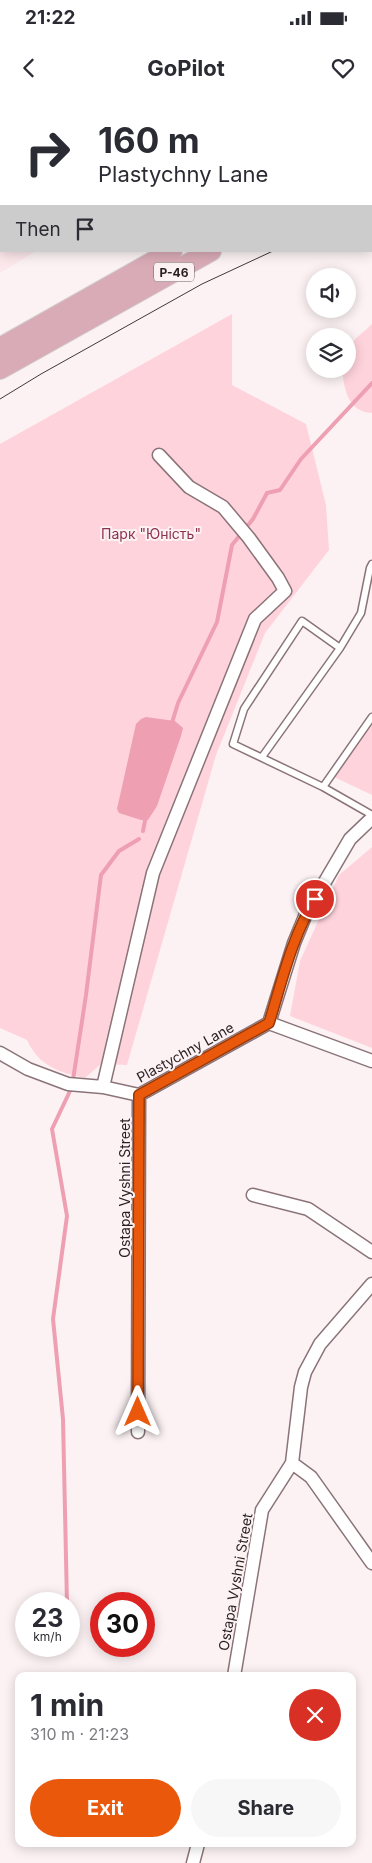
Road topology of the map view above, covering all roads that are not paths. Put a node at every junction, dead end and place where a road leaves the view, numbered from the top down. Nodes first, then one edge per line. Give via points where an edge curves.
1 (170, 252) edge
2 (209, 252) edge
3 (0, 348) edge
4 (0, 369) edge
5 (159, 455) dead end
6 (372, 564) edge
7 (340, 648) junction
8 (372, 717) edge
9 (262, 757) junction
10 (323, 787) junction
11 (372, 816) edge
12 (269, 1023) junction
13 (0, 1053) edge
14 (372, 1061) edge
15 (103, 1087) junction
16 (139, 1095) junction
17 (253, 1195) dead end
18 (372, 1252) edge
19 (372, 1284) edge
20 (138, 1432) dead end
21 (292, 1463) junction
22 (372, 1563) edge
23 (235, 1672) edge
24 (197, 1847) edge
25 (193, 1863) edge

1 - 3 main road
2 - 4 main road, Р-46
5 - 15 street via 189,487 223,507 249,538 285,591 255,619 153,874
6 - 7 lane via 361,613
7 - 9 lane
7 - 9 lane via 302,621 244,709 233,744
8 - 10 lane
9 - 10 lane
10 - 11 lane
11 - 12 street via 350,839 306,914
12 - 14 street
12 - 16 street, Plastychny Lane
13 - 15 street, Plastychny Lane via 68,1084
15 - 16 street, Plastychny Lane
16 - 20 street, Ostapa Vyshni Street
17 - 18 street via 308,1209
19 - 21 street, Ostapa Vyshni Street via 320,1344 306,1372 301,1387
21 - 22 street via 311,1477
21 - 23 street, Ostapa Vyshni Street via 262,1510
24 - 25 street

